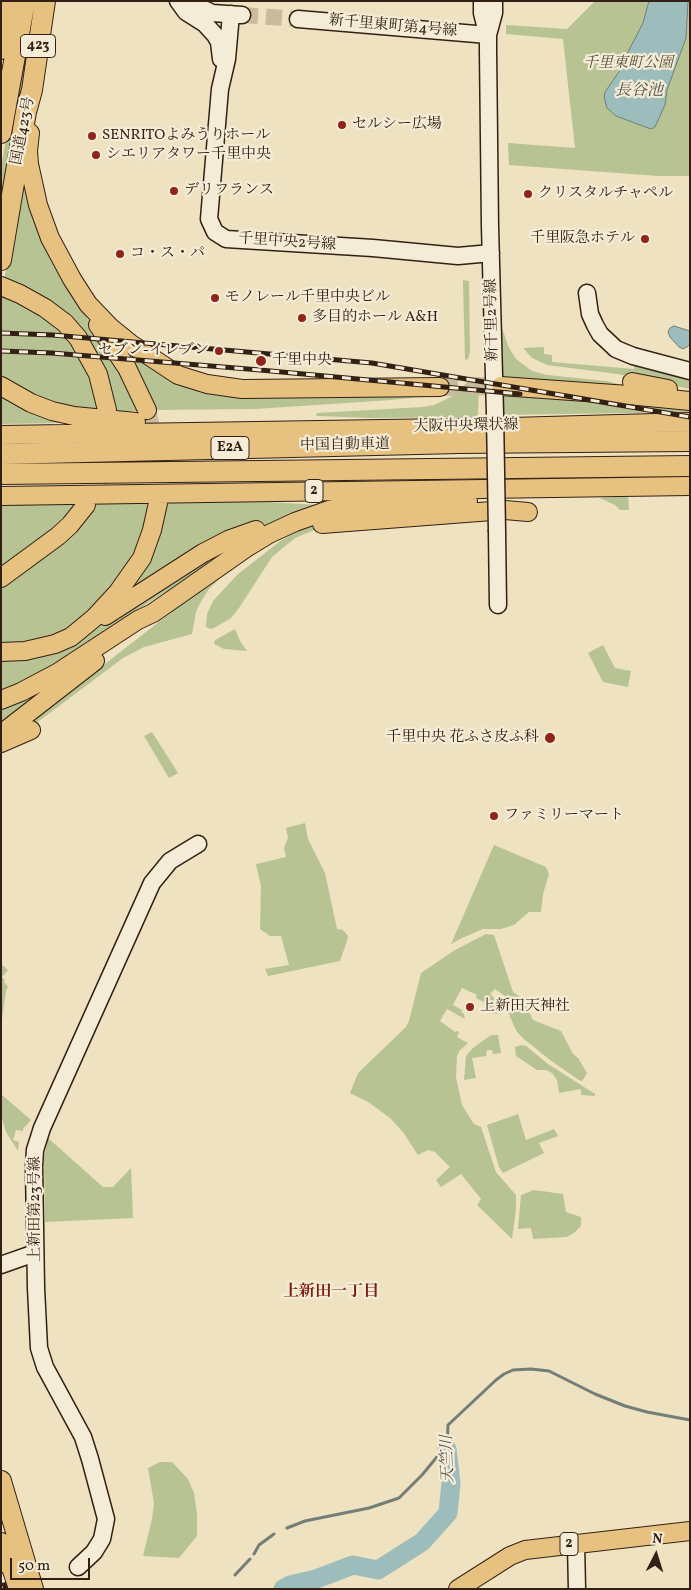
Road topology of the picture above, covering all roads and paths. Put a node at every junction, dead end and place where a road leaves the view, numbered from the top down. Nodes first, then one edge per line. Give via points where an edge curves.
1 (11, 1) edge
2 (25, 1) edge
3 (45, 1) edge
4 (178, 1) edge
5 (196, 1) edge
6 (482, 1) edge
7 (494, 1) edge
8 (237, 15) junction
9 (298, 20) tunnel mouth
10 (204, 24) junction
11 (488, 35) junction
12 (1, 49) edge
13 (223, 74) junction
14 (32, 90) junction
15 (1, 133) edge
16 (492, 253) junction
17 (1, 260) edge
18 (3, 287) edge
19 (587, 294) dead end
20 (88, 304) junction
21 (690, 371) edge
22 (632, 382) dead end
23 (1, 386) edge
24 (502, 386) tunnel mouth
25 (440, 387) tunnel mouth
26 (690, 394) edge
27 (690, 401) edge
28 (107, 410) dead end
29 (147, 410) tunnel mouth
30 (690, 422) edge
31 (262, 430) junction
32 (1, 435) edge
33 (690, 440) edge
34 (1, 454) edge
35 (690, 466) edge
36 (1, 474) edge
37 (690, 486) edge
38 (627, 487) junction
39 (1, 496) edge
40 (158, 503) tunnel mouth
41 (86, 505) tunnel mouth
42 (528, 512) dead end
43 (322, 524) dead end
44 (256, 530) dead end
45 (1, 578) edge
46 (498, 605) dead end
47 (153, 613) junction
48 (70, 637) junction
49 (1, 652) edge
50 (1, 700) edge
51 (30, 730) dead end
52 (1, 734) edge
53 (1, 742) edge
54 (198, 844) dead end
55 (35, 1253) junction
56 (1, 1265) edge
57 (1, 1482) edge
58 (690, 1531) edge
59 (10, 1542) edge
60 (576, 1544) junction
61 (78, 1567) dead end
62 (15, 1589) edge
63 (25, 1589) edge
64 (34, 1589) edge
65 (458, 1589) edge
66 (577, 1589) edge

1 - 12 highway, 423
2 - 15 highway, 423
3 - 14 highway, 国道423号 / 423
4 - 10 street, 千里中央2号線 via 186,12
5 - 8 street via 212,13
6 - 11 street, 新千里2号線
7 - 11 street, 新千里2号線
8 - 10 street
8 - 13 street, 千里中央2号線
9 - 11 street, 新千里東町第4号線
10 - 13 street, 千里中央2号線 via 219,42
11 - 16 street, 新千里2号線
13 - 16 street, 千里中央2号線 via 209,218 215,232 226,239 245,241 458,256
14 - 17 highway, 国道423号 / 423
14 - 20 main road via 28,151 38,205 57,253
16 - 46 street, 新千里2号線, bridge
18 - 28 main road via 45,308 78,338 98,374
19 - 21 street via 595,325 616,348 633,356
20 - 25 main road via 131,344 178,375 207,384 256,389
20 - 29 main road via 90,314 134,381
22 - 26 main road
23 - 31 main road via 45,409 74,416 140,423 242,425
24 - 27 main road
30 - 31 main road, 大阪中央環状線
31 - 32 main road, 大阪中央環状線
33 - 34 highway, 中国自動車道 / E2A
35 - 36 highway, 中国自動車道 / E2A
37 - 38 main road, 2
38 - 39 main road, 2
38 - 47 main road via 578,496 329,510 269,534
40 - 48 main road via 150,538 135,570 102,610
41 - 45 main road via 58,536
42 - 43 main road via 505,510
44 - 48 main road via 203,552
47 - 50 main road via 57,673
47 - 52 main road
48 - 49 main road via 35,649
51 - 53 main road
54 - 55 street, 上新田第23号線 via 170,861 152,883 42,1128 34,1161
55 - 56 street
55 - 61 street, 上新田第23号線 via 40,1352 86,1444 105,1514 106,1527 102,1539 96,1550
57 - 59 highway
58 - 60 main road, 2
59 - 62 highway
59 - 63 highway
59 - 64 highway
60 - 65 main road, 2 via 525,1550
60 - 66 street

